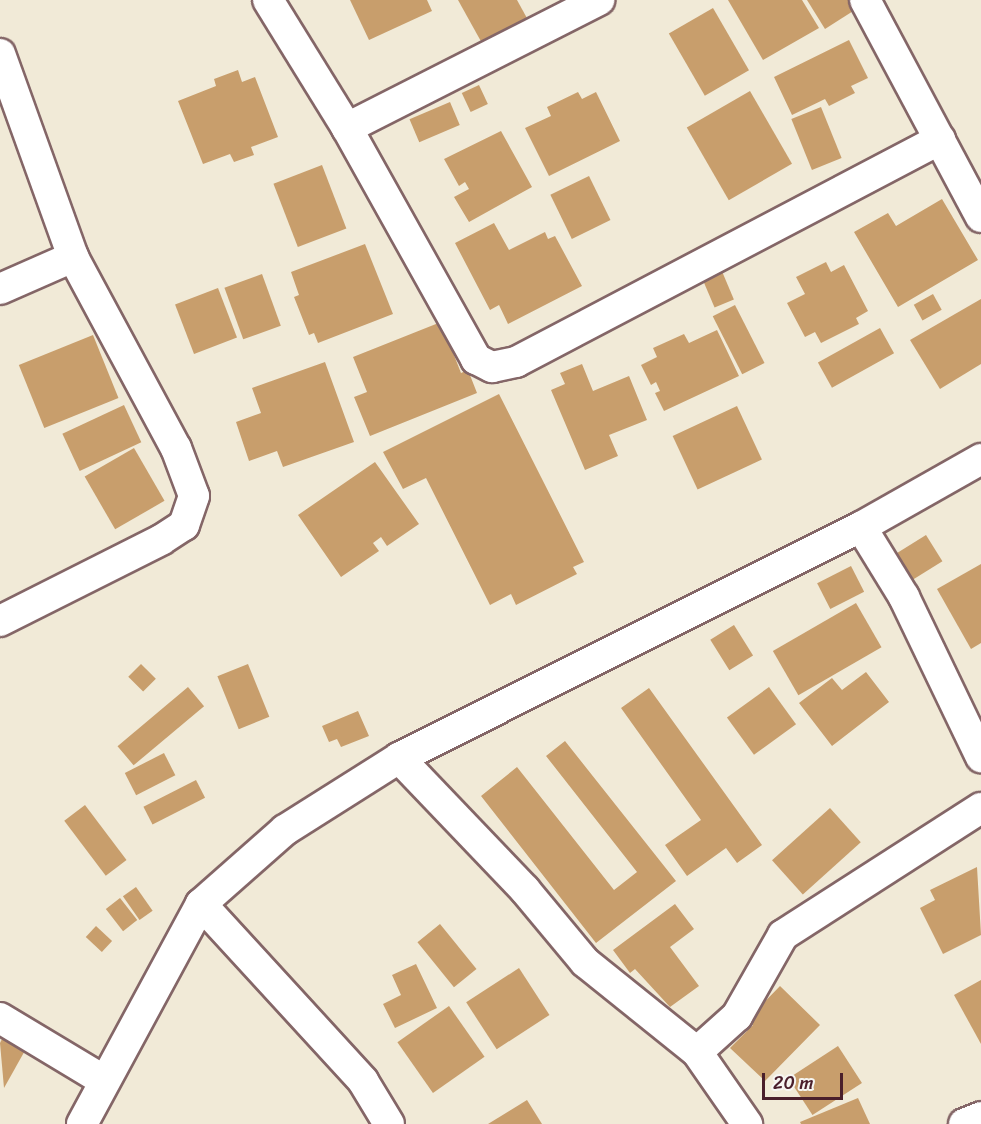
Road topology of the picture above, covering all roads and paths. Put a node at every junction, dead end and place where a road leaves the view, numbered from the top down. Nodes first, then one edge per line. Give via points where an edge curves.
1 (268, 0) edge
2 (599, 0) edge
3 (865, 0) edge
4 (0, 54) edge
5 (347, 128) junction
6 (940, 139) junction
7 (981, 217) edge
8 (73, 256) junction
9 (0, 289) edge
10 (981, 459) edge
11 (861, 527) junction
12 (0, 621) edge
13 (981, 757) edge
14 (399, 758) junction
15 (981, 808) edge
16 (201, 904) junction
17 (0, 1018) edge
18 (697, 1052) junction
19 (104, 1080) junction
20 (981, 1118) edge
21 (82, 1124) edge
22 (389, 1124) edge
23 (747, 1124) edge
24 (964, 1124) edge

1 - 5 street
2 - 5 street
3 - 6 street
4 - 8 street
5 - 6 street via 476,359 492,367 516,362
6 - 7 street
8 - 9 street
8 - 12 street via 176,448 194,496 184,525 161,540
10 - 11 street
11 - 13 street via 904,597
11 - 14 street
14 - 16 street via 285,830
14 - 18 street via 525,890 585,962
15 - 18 street via 783,935 737,1016
16 - 19 street
16 - 22 street via 363,1081
17 - 19 street
18 - 23 street
19 - 21 street
20 - 24 street

